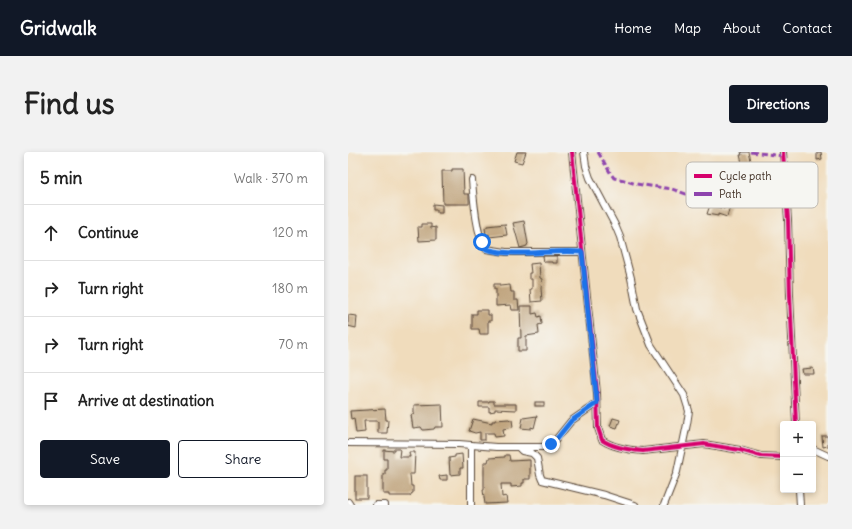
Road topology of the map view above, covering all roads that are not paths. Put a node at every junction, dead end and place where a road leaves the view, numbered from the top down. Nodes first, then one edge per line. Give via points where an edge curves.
1 (572, 152) edge
2 (584, 152) edge
3 (783, 152) edge
4 (784, 162) edge
5 (472, 180) dead end
6 (787, 208) edge
7 (582, 252) junction
8 (597, 403) junction
9 (796, 421) edge
10 (348, 443) edge
11 (471, 445) junction
12 (518, 447) junction
13 (682, 447) junction
14 (816, 450) edge
15 (828, 456) edge
16 (780, 457) edge
17 (799, 493) edge
18 (348, 502) edge
19 (350, 505) edge
20 (376, 505) edge
21 (385, 505) edge
22 (471, 505) edge
23 (635, 505) edge
24 (664, 505) edge
25 (800, 505) edge

1 - 7 street
2 - 13 street via 590,178 618,230 637,309 651,345 684,395 689,411
3 - 4 street
5 - 7 street via 474,207 486,249 506,252
6 - 9 street
7 - 8 street
8 - 12 street via 571,421 551,444 535,448
8 - 13 street via 599,434 606,443 643,451
10 - 11 street
11 - 12 street
11 - 22 street
12 - 23 street via 537,458 542,480
13 - 16 street via 711,445 761,456
13 - 24 street via 677,472
14 - 15 street
17 - 25 street
18 - 19 street
20 - 21 street

